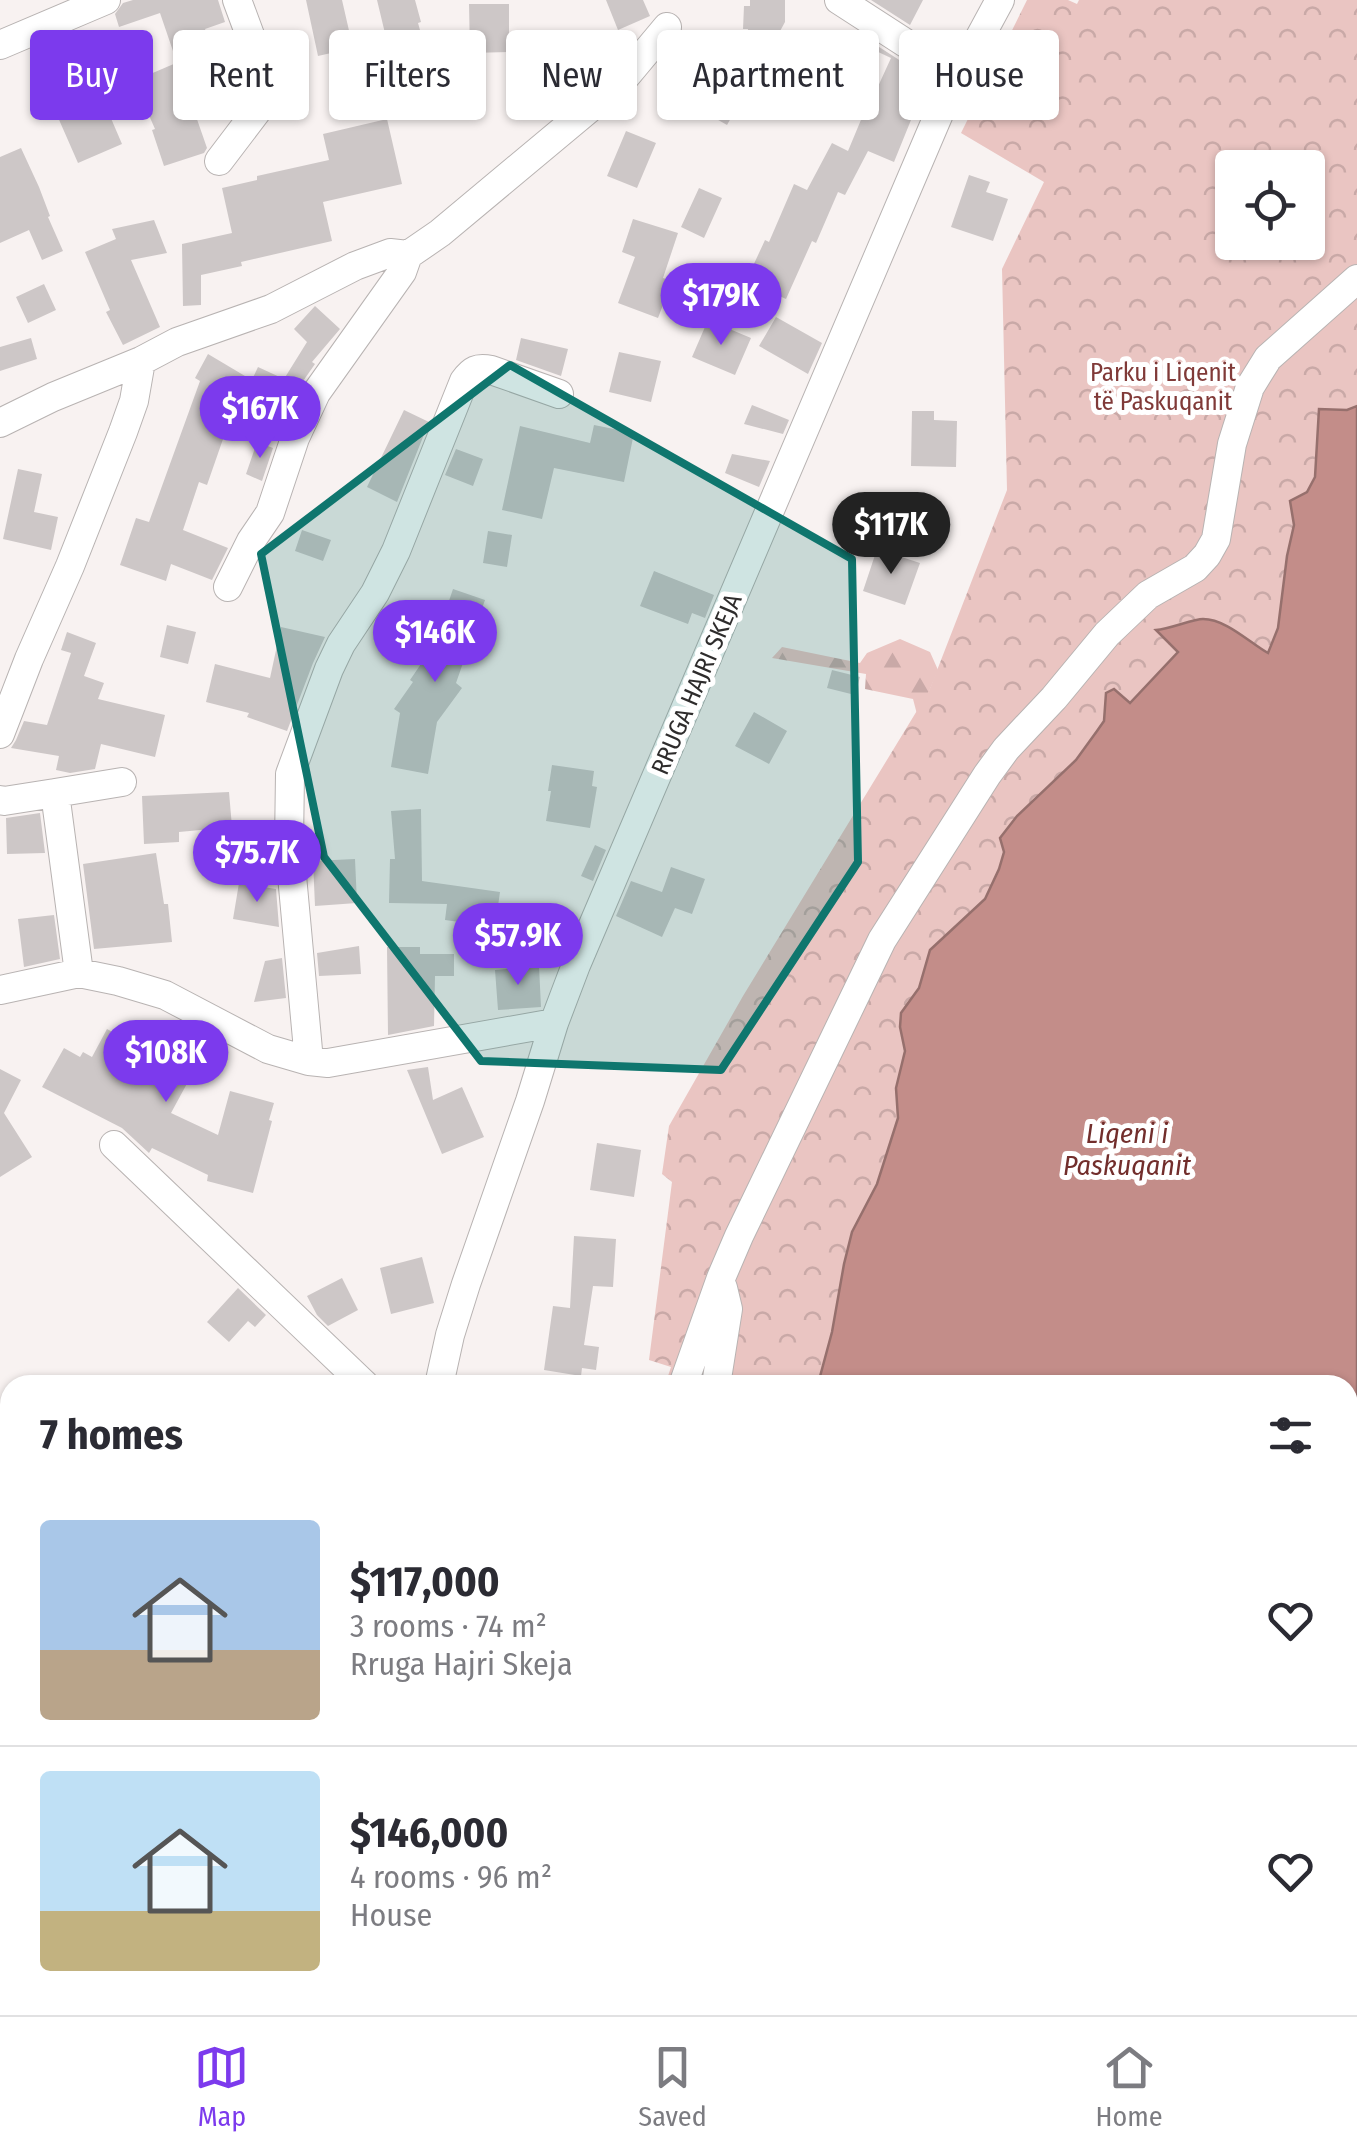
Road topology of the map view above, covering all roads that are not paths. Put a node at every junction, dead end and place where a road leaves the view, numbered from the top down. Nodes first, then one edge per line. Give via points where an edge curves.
1 (106, 0) edge
2 (238, 0) edge
3 (839, 0) edge
4 (1000, 0) edge
5 (667, 27) dead end
6 (983, 30) edge
7 (899, 38) edge
8 (1, 42) edge
9 (937, 120) edge
10 (218, 162) dead end
11 (408, 255) junction
12 (1357, 280) edge
13 (141, 360) junction
14 (559, 394) dead end
15 (0, 423) edge
16 (228, 586) dead end
17 (0, 734) edge
18 (122, 782) dead end
19 (56, 793) junction
20 (0, 800) edge
21 (78, 973) junction
22 (0, 990) edge
23 (554, 1023) junction
24 (309, 1061) junction
25 (114, 1145) dead end
26 (721, 1278) junction
27 (355, 1375) edge
28 (441, 1375) edge
29 (687, 1375) edge
30 (718, 1375) edge

1 - 8 street
2 - 10 street via 267,95
3 - 7 street
4 - 6 street, RRUGA HAJRI SKEJA
5 - 11 street via 622,82
9 - 23 street, RRUGA HAJRI SKEJA
11 - 13 street via 390,253 354,266 271,309
11 - 16 street via 316,392 270,513
12 - 26 street via 1268,358 1250,387 1207,555 1106,634 1006,749 905,904 865,973
13 - 15 street
13 - 17 street via 123,432
14 - 24 street via 491,370 471,371 396,552 329,668 299,747 290,774 289,843
18 - 19 street
19 - 20 street
19 - 21 street
21 - 22 street
21 - 24 street via 166,994 268,1048
23 - 24 street via 358,1059
23 - 28 street, RRUGA HAJRI SKEJA
25 - 27 street
26 - 29 street
26 - 30 street via 728,1309

